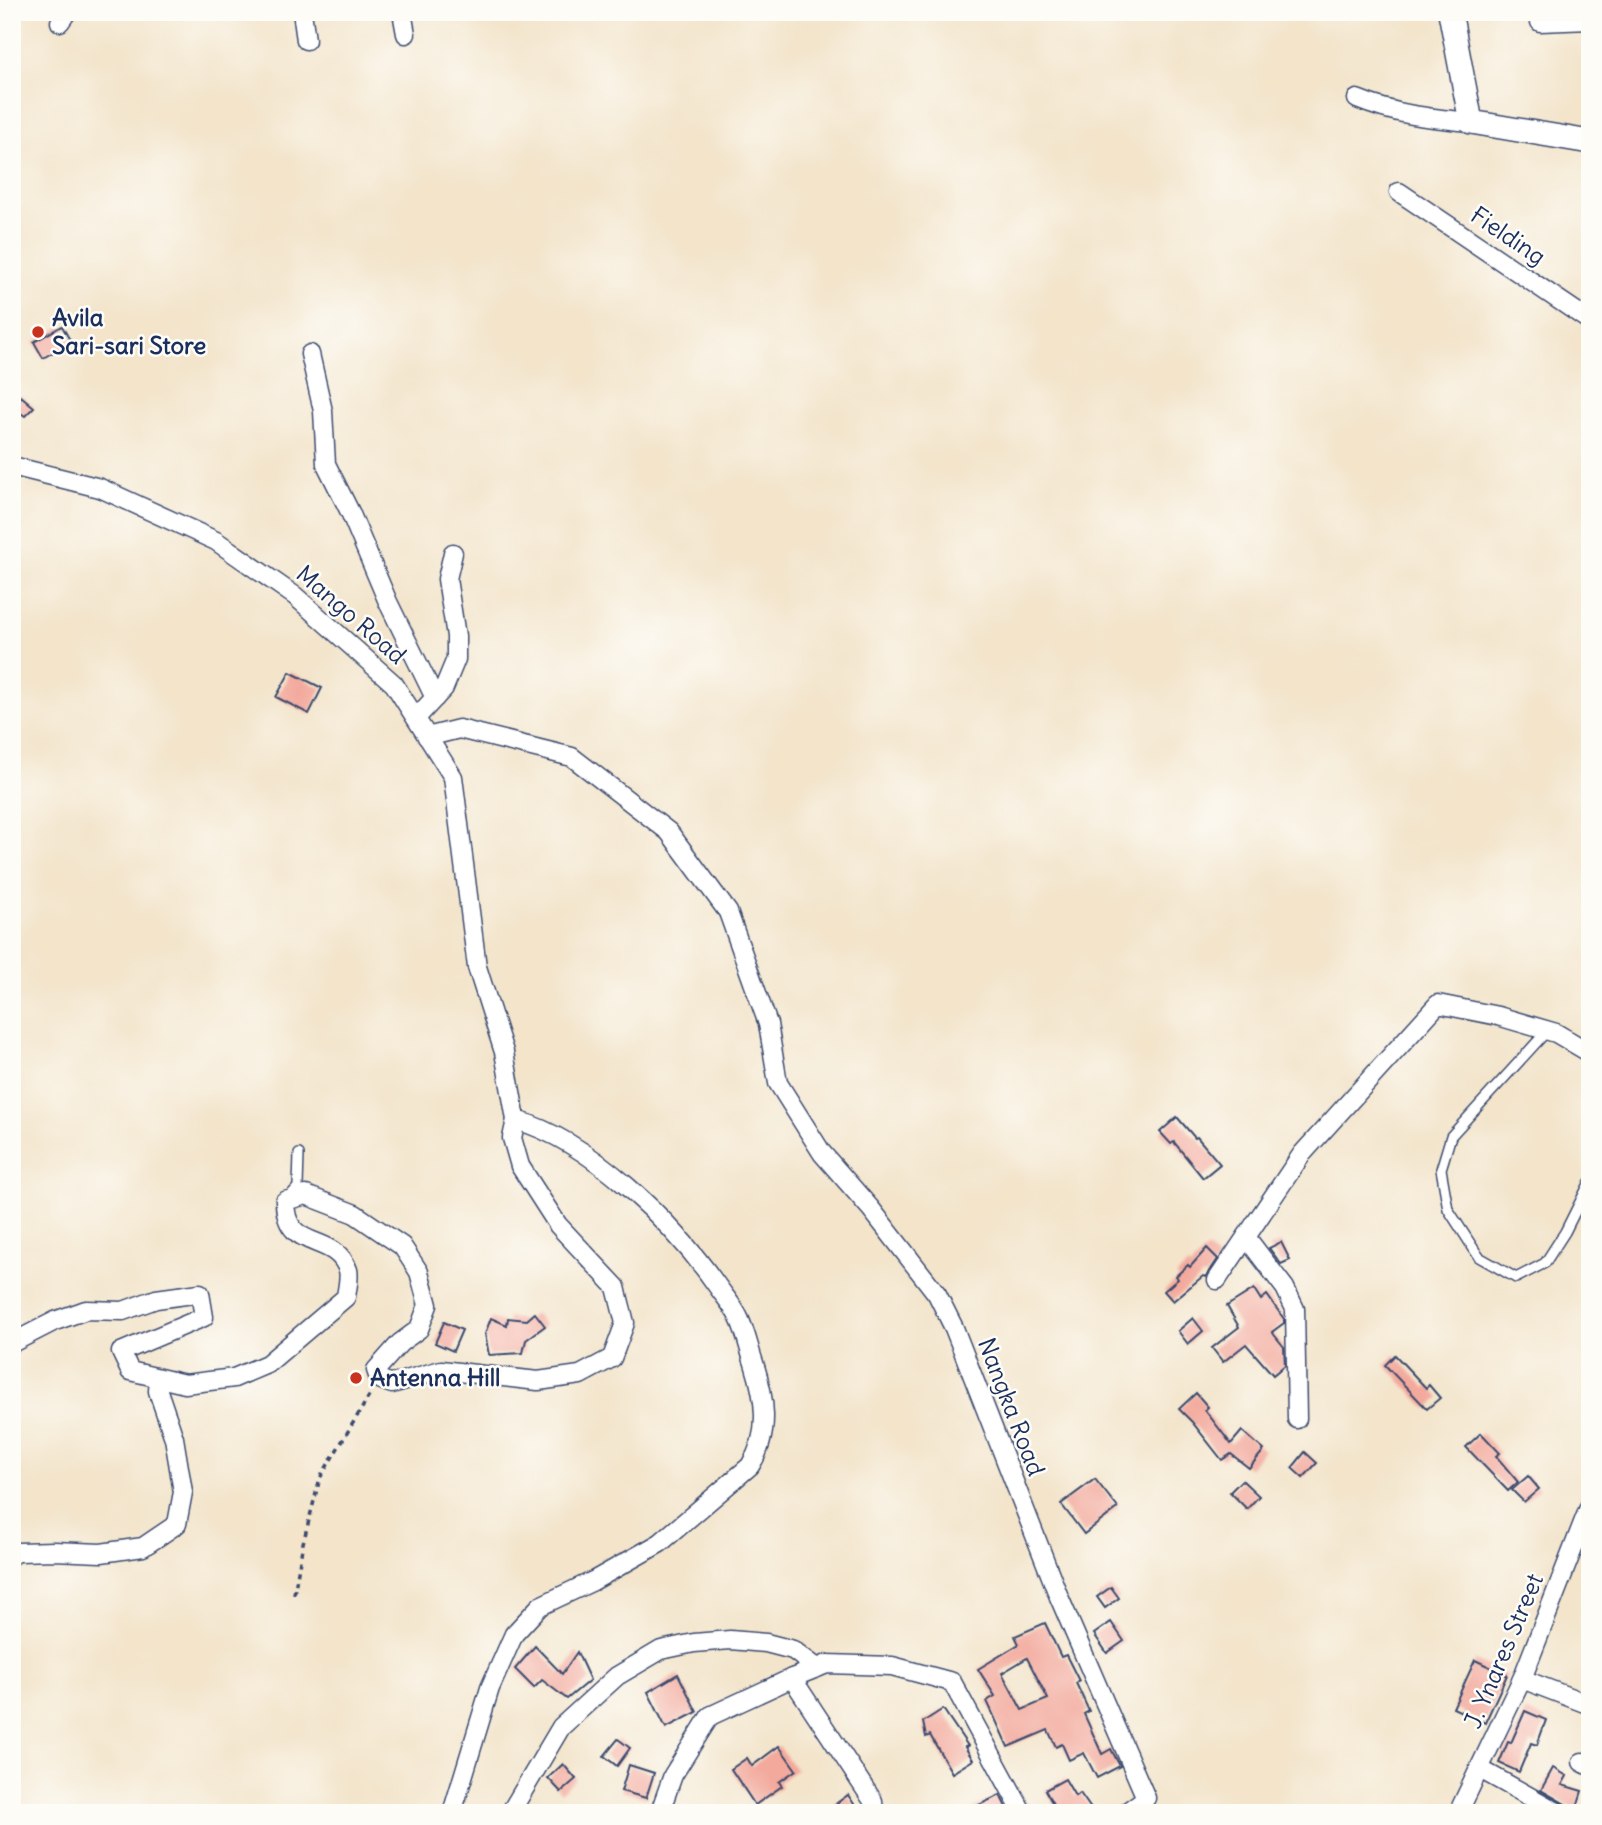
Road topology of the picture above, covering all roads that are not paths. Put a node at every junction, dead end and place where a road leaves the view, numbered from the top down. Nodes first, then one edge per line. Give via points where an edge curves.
1 (302, 12) edge
2 (402, 12) edge
3 (1450, 12) edge
4 (1539, 17) edge
5 (1590, 20) edge
6 (406, 34) dead end
7 (306, 40) dead end
8 (1357, 99) dead end
9 (1471, 122) junction
10 (1590, 142) edge
11 (1399, 192) dead end
12 (1590, 321) edge
13 (310, 354) dead end
14 (12, 466) edge
15 (453, 554) dead end
16 (435, 698) junction
17 (416, 718) junction
18 (427, 737) junction
19 (1548, 1030) junction
20 (1590, 1053) edge
21 (516, 1120) junction
22 (299, 1154) dead end
23 (1590, 1182) edge
24 (285, 1201) junction
25 (1246, 1237) junction
26 (1217, 1280) dead end
27 (12, 1343) edge
28 (159, 1379) junction
29 (1297, 1419) dead end
30 (1590, 1506) edge
31 (12, 1555) edge
32 (817, 1668) junction
33 (792, 1678) junction
34 (1522, 1678) junction
35 (1590, 1705) edge
36 (1480, 1769) junction
37 (452, 1813) edge
38 (510, 1813) edge
39 (662, 1813) edge
40 (874, 1813) edge
41 (1023, 1813) edge
42 (1125, 1813) edge
43 (1458, 1813) edge
44 (1559, 1813) edge

1 - 7 street
2 - 6 street
3 - 9 street
4 - 5 street
8 - 9 street via 1411,117
9 - 10 street
11 - 12 street, Fielding
13 - 16 street via 323,411 327,464
14 - 17 street, Mango Road via 100,488 216,541 295,596 394,684
15 - 16 street via 447,579 456,659
16 - 17 street
17 - 18 street, Mango Road
18 - 21 street, Mango Road via 453,777 477,967 503,1052
18 - 42 street, Nangka Road via 459,729 572,757 669,832 729,912 768,1024 778,1083 822,1153 937,1294 954,1328 1059,1597 1146,1798
19 - 20 street
19 - 23 lane via 1451,1136 1441,1169 1448,1209 1479,1257 1516,1278 1545,1263
19 - 25 street via 1438,1004 1302,1154
21 - 24 street, Mango Road via 512,1138 520,1166 558,1225 615,1287 625,1323 612,1358 580,1375 538,1381 441,1370 392,1384 379,1379 376,1370 419,1329 428,1305 419,1272 402,1246 355,1214 306,1195
21 - 37 street via 535,1125 597,1162 672,1229 710,1275 739,1316 764,1393 764,1426 750,1466 660,1543 540,1606 513,1634 490,1688
22 - 24 lane via 298,1187
24 - 28 street via 292,1230 339,1254 349,1272 346,1297 267,1364 234,1378 185,1384
25 - 26 street
25 - 29 street via 1286,1288 1295,1309
27 - 28 street via 86,1310 123,1311 156,1299 200,1293 204,1317 121,1352 130,1371
28 - 31 street via 183,1492 177,1524 144,1547
30 - 34 street, J. Ynares Street
32 - 33 street
32 - 38 street via 793,1650 766,1643 730,1640 661,1650 617,1676 561,1727
32 - 41 street via 827,1664 892,1666 952,1682
33 - 39 street via 710,1716 673,1775
33 - 40 street via 873,1801
34 - 35 street
34 - 36 street, J. Ynares Street
36 - 43 street, J. Ynares Street
36 - 44 street

